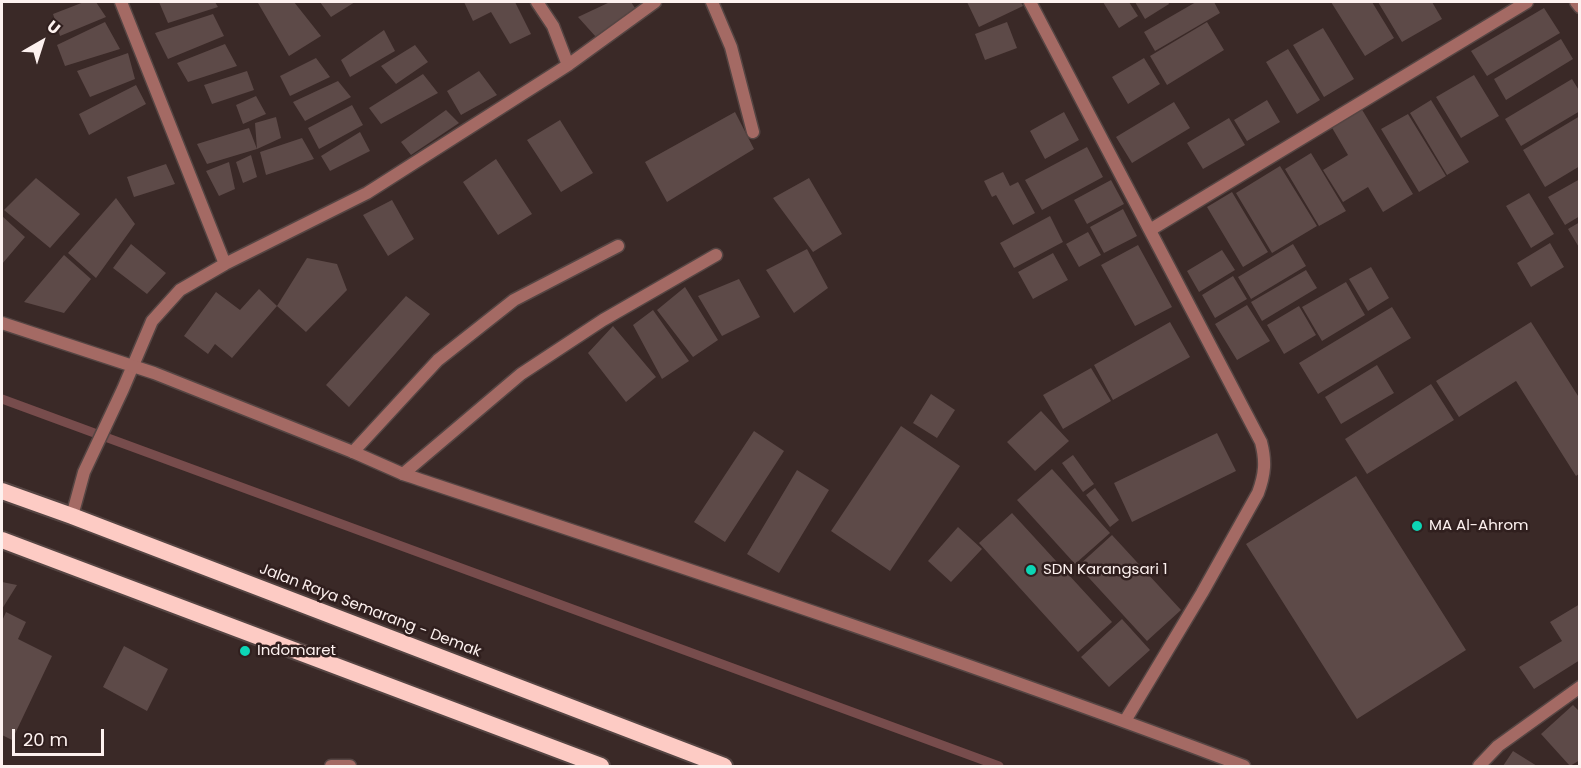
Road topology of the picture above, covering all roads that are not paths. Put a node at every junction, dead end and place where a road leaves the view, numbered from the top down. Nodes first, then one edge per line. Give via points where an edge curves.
1 (122, 2) edge
2 (537, 2) edge
3 (655, 2) edge
4 (712, 2) edge
5 (1030, 2) edge
6 (1527, 2) edge
7 (1576, 2) edge
8 (1580, 7) edge
9 (568, 64) junction
10 (753, 132) dead end
11 (1150, 230) junction
12 (618, 246) dead end
13 (716, 255) dead end
14 (225, 264) junction
15 (2, 323) edge
16 (132, 367) junction
17 (353, 452) junction
18 (403, 474) junction
19 (2, 491) edge
20 (72, 516) junction
21 (2, 540) edge
22 (1580, 687) edge
23 (1125, 721) junction
24 (331, 766) edge
25 (350, 766) edge
26 (601, 766) edge
27 (724, 766) edge
28 (1244, 766) edge
29 (1479, 766) edge

1 - 14 street
2 - 9 street via 553,26
3 - 9 street
4 - 10 street via 730,47
5 - 11 street
6 - 11 street
7 - 8 street
9 - 14 street via 367,193
11 - 23 street via 1261,442 1266,460 1258,493
12 - 17 street via 514,300 438,360
13 - 18 street via 603,320 521,374
14 - 16 street via 180,290 152,321
15 - 16 street
16 - 17 street
16 - 20 street via 84,472
17 - 18 street
18 - 23 street via 877,632
19 - 20 highway, Jalan Raya Semarang - Demak
20 - 27 highway, Jalan Raya Semarang - Demak
21 - 26 highway
22 - 29 street via 1498,746
23 - 28 street
24 - 25 street

